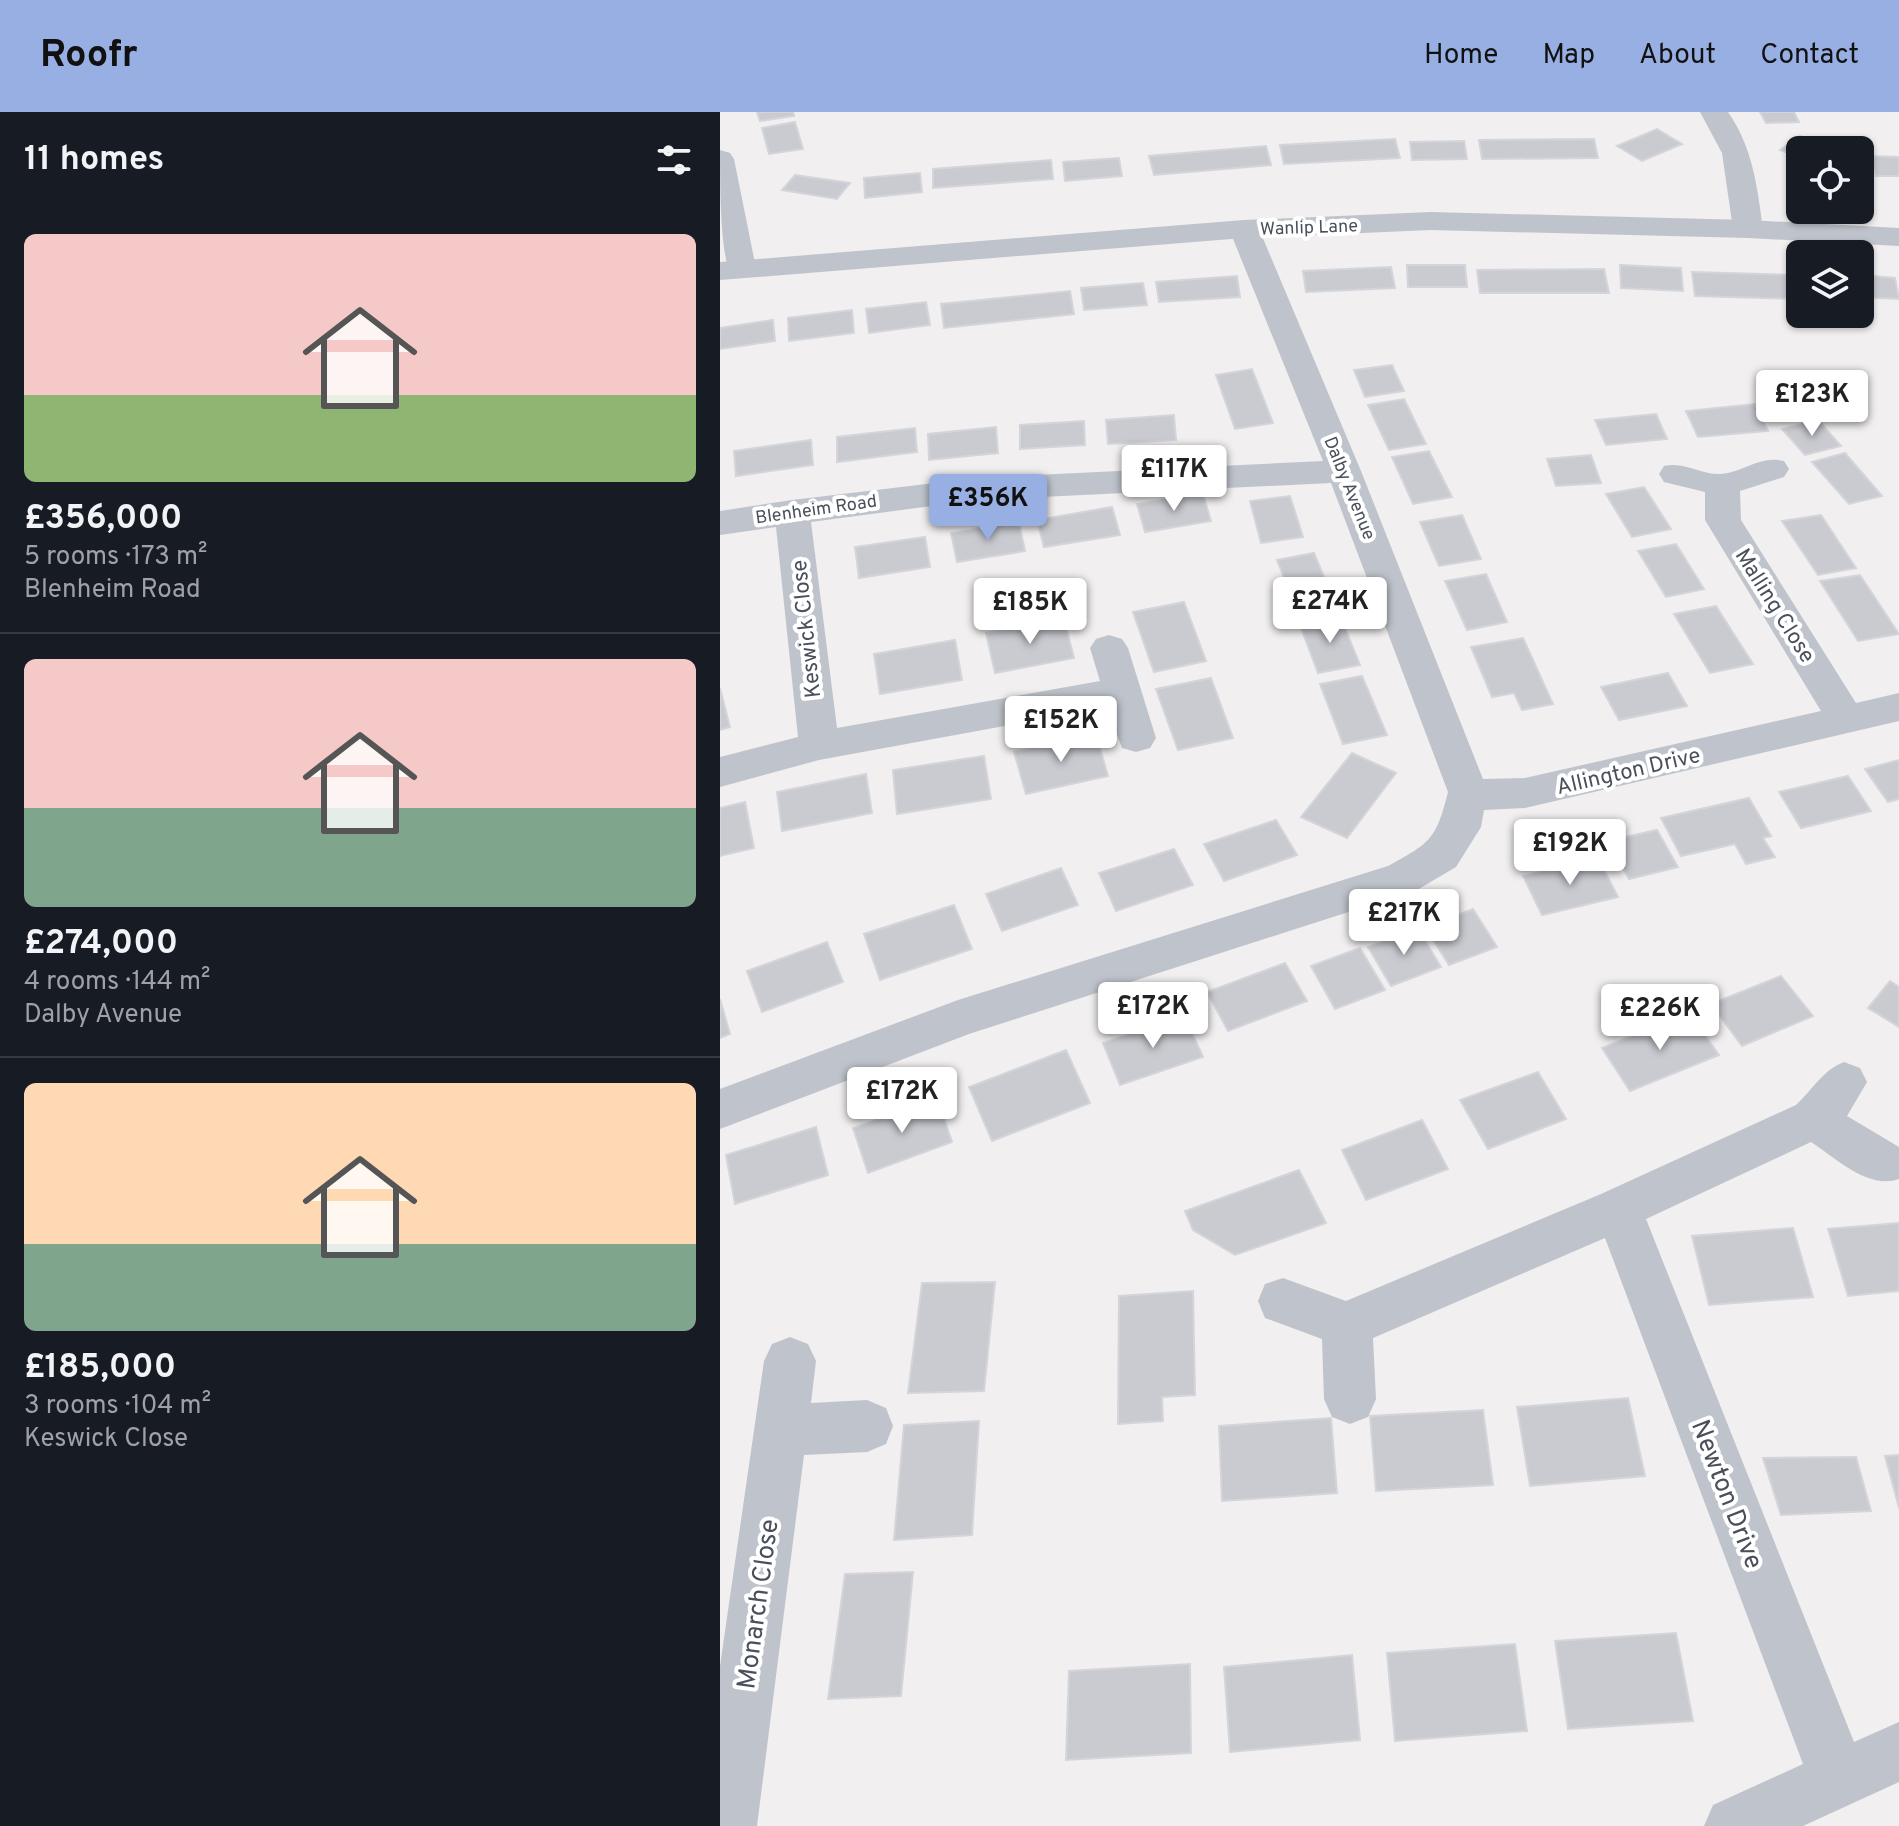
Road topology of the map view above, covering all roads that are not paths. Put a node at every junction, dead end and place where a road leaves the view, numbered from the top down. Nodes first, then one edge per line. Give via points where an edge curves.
1 (1714, 112) edge
2 (720, 159) edge
3 (1244, 229) junction
4 (1748, 229) junction
5 (1899, 237) edge
6 (730, 269) edge
7 (1772, 469) dead end
8 (1344, 471) junction
9 (1676, 474) dead end
10 (1722, 485) junction
11 (792, 511) junction
12 (720, 523) edge
13 (1109, 648) dead end
14 (1122, 691) junction
15 (1899, 707) edge
16 (1847, 720) junction
17 (1136, 738) dead end
18 (819, 746) junction
19 (720, 772) edge
20 (1468, 792) junction
21 (720, 1109) edge
22 (1884, 1163) dead end
23 (1618, 1209) junction
24 (1283, 1301) dead end
25 (1347, 1325) junction
26 (790, 1361) dead end
27 (1350, 1399) dead end
28 (867, 1426) dead end
29 (781, 1430) junction
30 (1899, 1752) edge
31 (1839, 1780) junction
32 (727, 1826) edge
33 (1734, 1826) edge

1 - 4 street via 1738,152
2 - 6 street
3 - 4 street, Wanlip Lane via 1431,221
3 - 6 street, Wanlip Lane
3 - 8 street, Dalby Avenue
4 - 5 street, Wanlip Lane
7 - 10 street
8 - 11 street, Blenheim Road via 977,489
8 - 20 street, Dalby Avenue
9 - 10 street
10 - 16 street, Malling Close via 1723,520
11 - 12 street, Blenheim Road
11 - 18 street, Keswick Close
13 - 14 street
14 - 17 street
14 - 18 street
15 - 16 street, Allington Drive
16 - 20 street, Allington Drive via 1525,793
18 - 19 street
20 - 21 street via 1460,827 1441,856 1402,878 958,1019
22 - 23 street via 1828,1101
23 - 25 street
23 - 31 street, Newton Drive
24 - 25 street
25 - 27 street
26 - 29 street, Monarch Close
28 - 29 street
29 - 32 street, Monarch Close
30 - 31 street
31 - 33 street

